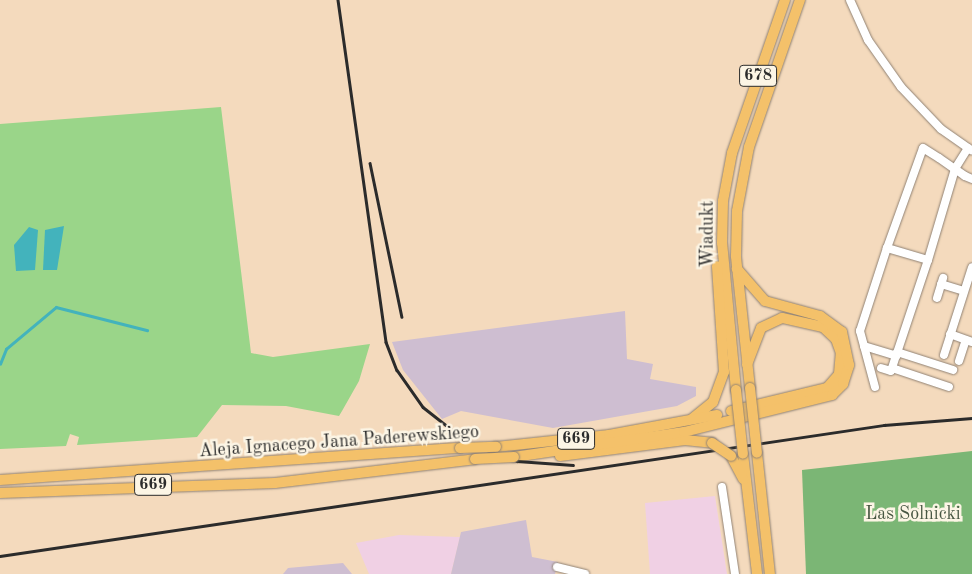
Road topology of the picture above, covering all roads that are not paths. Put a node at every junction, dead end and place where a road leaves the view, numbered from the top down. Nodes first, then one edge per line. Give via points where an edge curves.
1 (785, 0) edge
2 (800, 0) edge
3 (850, 0) edge
4 (916, 142) dead end
5 (923, 148) junction
6 (970, 149) edge
7 (955, 170) junction
8 (972, 179) edge
9 (722, 231) junction
10 (887, 248) junction
11 (928, 260) junction
12 (972, 267) edge
13 (737, 269) junction
14 (964, 291) junction
15 (936, 298) dead end
16 (950, 334) junction
17 (969, 341) edge
18 (864, 346) junction
19 (897, 354) junction
20 (944, 355) dead end
21 (959, 360) dead end
22 (747, 364) junction
23 (881, 368) dead end
24 (892, 368) junction
25 (953, 370) dead end
26 (875, 387) dead end
27 (949, 387) dead end
28 (679, 424) junction
29 (514, 457) junction
30 (0, 478) edge
31 (722, 487) dead end
32 (31, 491) junction
33 (0, 493) edge
34 (749, 499) junction
35 (0, 500) edge
36 (557, 567) dead end
37 (585, 574) edge
38 (735, 574) edge
39 (758, 574) edge
40 (770, 574) edge

1 - 9 main road, Wiadukt / 678 via 732,153
2 - 13 main road, Wiadukt / 678 via 746,159 737,211
3 - 6 street via 868,40 901,87 941,129
4 - 5 street
5 - 7 street
5 - 10 street
6 - 7 street
7 - 8 street
7 - 11 street
9 - 28 main road via 716,251 723,380 708,408
9 - 34 main road, Wiadukt / 678, bridge
10 - 11 street
10 - 18 street via 861,328
11 - 19 street
12 - 14 street
13 - 22 main road, Wiadukt / 678
13 - 29 main road via 765,301 820,316 842,332 850,365 842,384 832,395 815,403 734,417 684,432
14 - 15 street via 942,281
14 - 16 street
16 - 17 street
16 - 20 street
17 - 21 street
18 - 19 street
18 - 26 street
19 - 24 street
19 - 25 street
22 - 28 main road, Aleja Ignacego Jana Paderewskiego via 761,328 782,318 823,327 836,339 841,353 839,374 818,393
22 - 40 main road, Wiadukt / 678, bridge
23 - 24 street
24 - 27 street
28 - 30 main road, Aleja Ignacego Jana Paderewskiego / 669, bridge via 496,447
29 - 32 main road, Aleja Ignacego Jana Paderewskiego / 669, bridge via 275,483
29 - 34 main road, bridge via 573,455 685,440 712,443 730,456
31 - 38 street
32 - 33 main road, Aleja Ignacego Jana Paderewskiego / 669
32 - 35 main road
34 - 39 main road, 678
36 - 37 street

